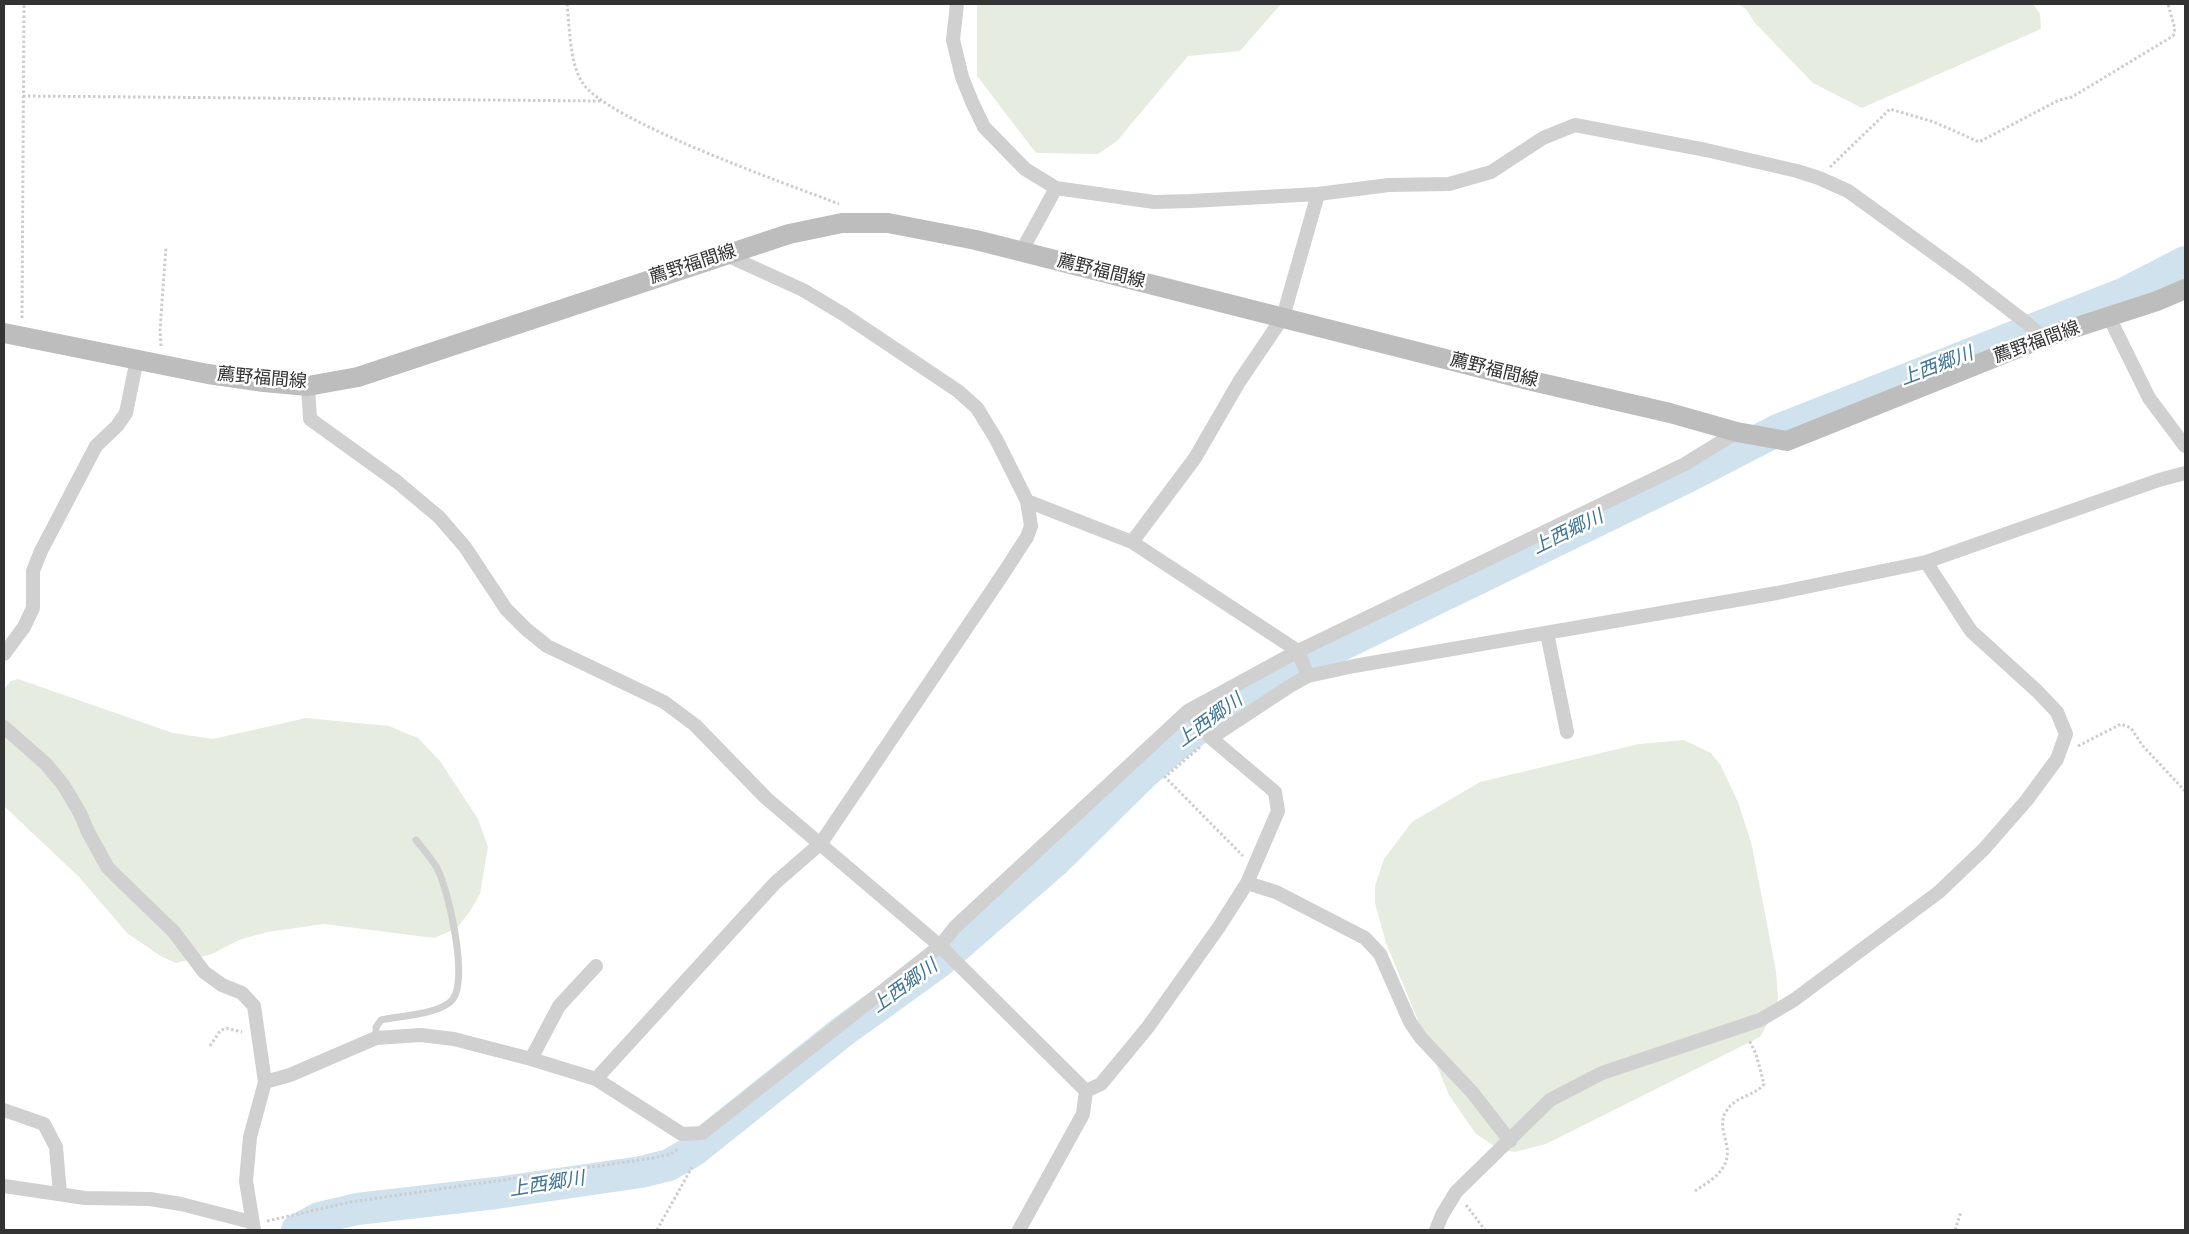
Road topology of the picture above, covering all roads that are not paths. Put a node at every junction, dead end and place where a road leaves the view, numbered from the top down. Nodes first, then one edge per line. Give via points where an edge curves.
1 (957, 4) edge
2 (1056, 188) junction
3 (1318, 194) junction
4 (1021, 252) junction
5 (724, 254) junction
6 (2185, 289) edge
7 (1283, 317) junction
8 (2109, 317) junction
9 (13, 335) edge
10 (2041, 336) junction
11 (137, 359) junction
12 (308, 386) junction
13 (1743, 433) junction
14 (2185, 446) edge
15 (2185, 472) edge
16 (1028, 501) junction
17 (1132, 542) junction
18 (1926, 562) junction
19 (1547, 633) junction
20 (4, 654) edge
21 (1303, 663) junction
22 (1193, 716) junction
23 (4, 727) edge
24 (1567, 732) dead end
25 (1209, 735) junction
26 (416, 840) dead end
27 (821, 843) junction
28 (1247, 883) junction
29 (940, 946) junction
30 (596, 966) dead end
31 (376, 1038) junction
32 (531, 1059) junction
33 (596, 1079) junction
34 (265, 1082) junction
35 (1086, 1091) junction
36 (4, 1110) edge
37 (1510, 1140) junction
38 (4, 1186) edge
39 (60, 1194) junction
40 (253, 1226) edge
41 (1019, 1230) edge
42 (1436, 1230) edge

1 - 2 street via 953,40 962,77 984,127 1025,169
2 - 3 street via 1154,202
2 - 4 street
3 - 7 street
3 - 10 street via 1389,185 1449,184 1491,172 1543,138 1575,124 1706,150 1819,178 1848,191
4 - 5 main road, 薦野福間線 via 888,223 842,223 789,234
4 - 7 main road, 薦野福間線
5 - 12 main road, 薦野福間線 via 358,377
5 - 16 street via 803,290 958,391 977,408
6 - 8 main road, 薦野福間線
7 - 13 main road, 薦野福間線
7 - 17 street via 1195,458
8 - 10 main road, 薦野福間線
8 - 14 street via 2149,398
9 - 11 main road, 薦野福間線
10 - 13 main road, 薦野福間線 via 1787,441
11 - 12 main road, 薦野福間線 via 208,374
11 - 20 street via 126,412 117,426 96,446 41,551 33,571 33,608 24,627
12 - 27 street via 310,419 396,481 439,517 465,547 506,609 526,629 547,646 664,702 695,725 766,798
13 - 21 street
15 - 18 street
16 - 17 street
16 - 27 street via 1031,526 1027,537
17 - 21 street
18 - 19 street via 1777,593
18 - 37 street via 1971,631 2057,712 2066,734 2056,759 2026,802 1939,892 1794,1000 1760,1020 1602,1073 1550,1100
19 - 21 street via 1354,666
19 - 24 street
21 - 22 street
21 - 25 street via 1290,686
22 - 25 street
22 - 29 street via 955,927
23 - 34 street via 46,764 64,786 108,868 174,932 204,972 222,985 242,993 254,1006
25 - 28 street via 1276,792 1278,811
26 - 31 lane via 436,868 447,894 459,979 453,998 440,1010 381,1020 376,1028
27 - 29 street
27 - 33 street via 776,883
28 - 35 street via 1148,1027 1101,1084
28 - 37 street via 1276,892 1365,938 1380,954 1410,1022
29 - 33 street via 702,1133 682,1134
29 - 35 street
30 - 32 street via 559,1006
31 - 32 street via 420,1035
31 - 34 street via 290,1075
32 - 33 street
34 - 40 street via 250,1137 246,1181
35 - 41 street via 1083,1114
36 - 39 street via 44,1124 56,1147
37 - 42 street via 1456,1192
38 - 39 street
39 - 40 street via 181,1204

